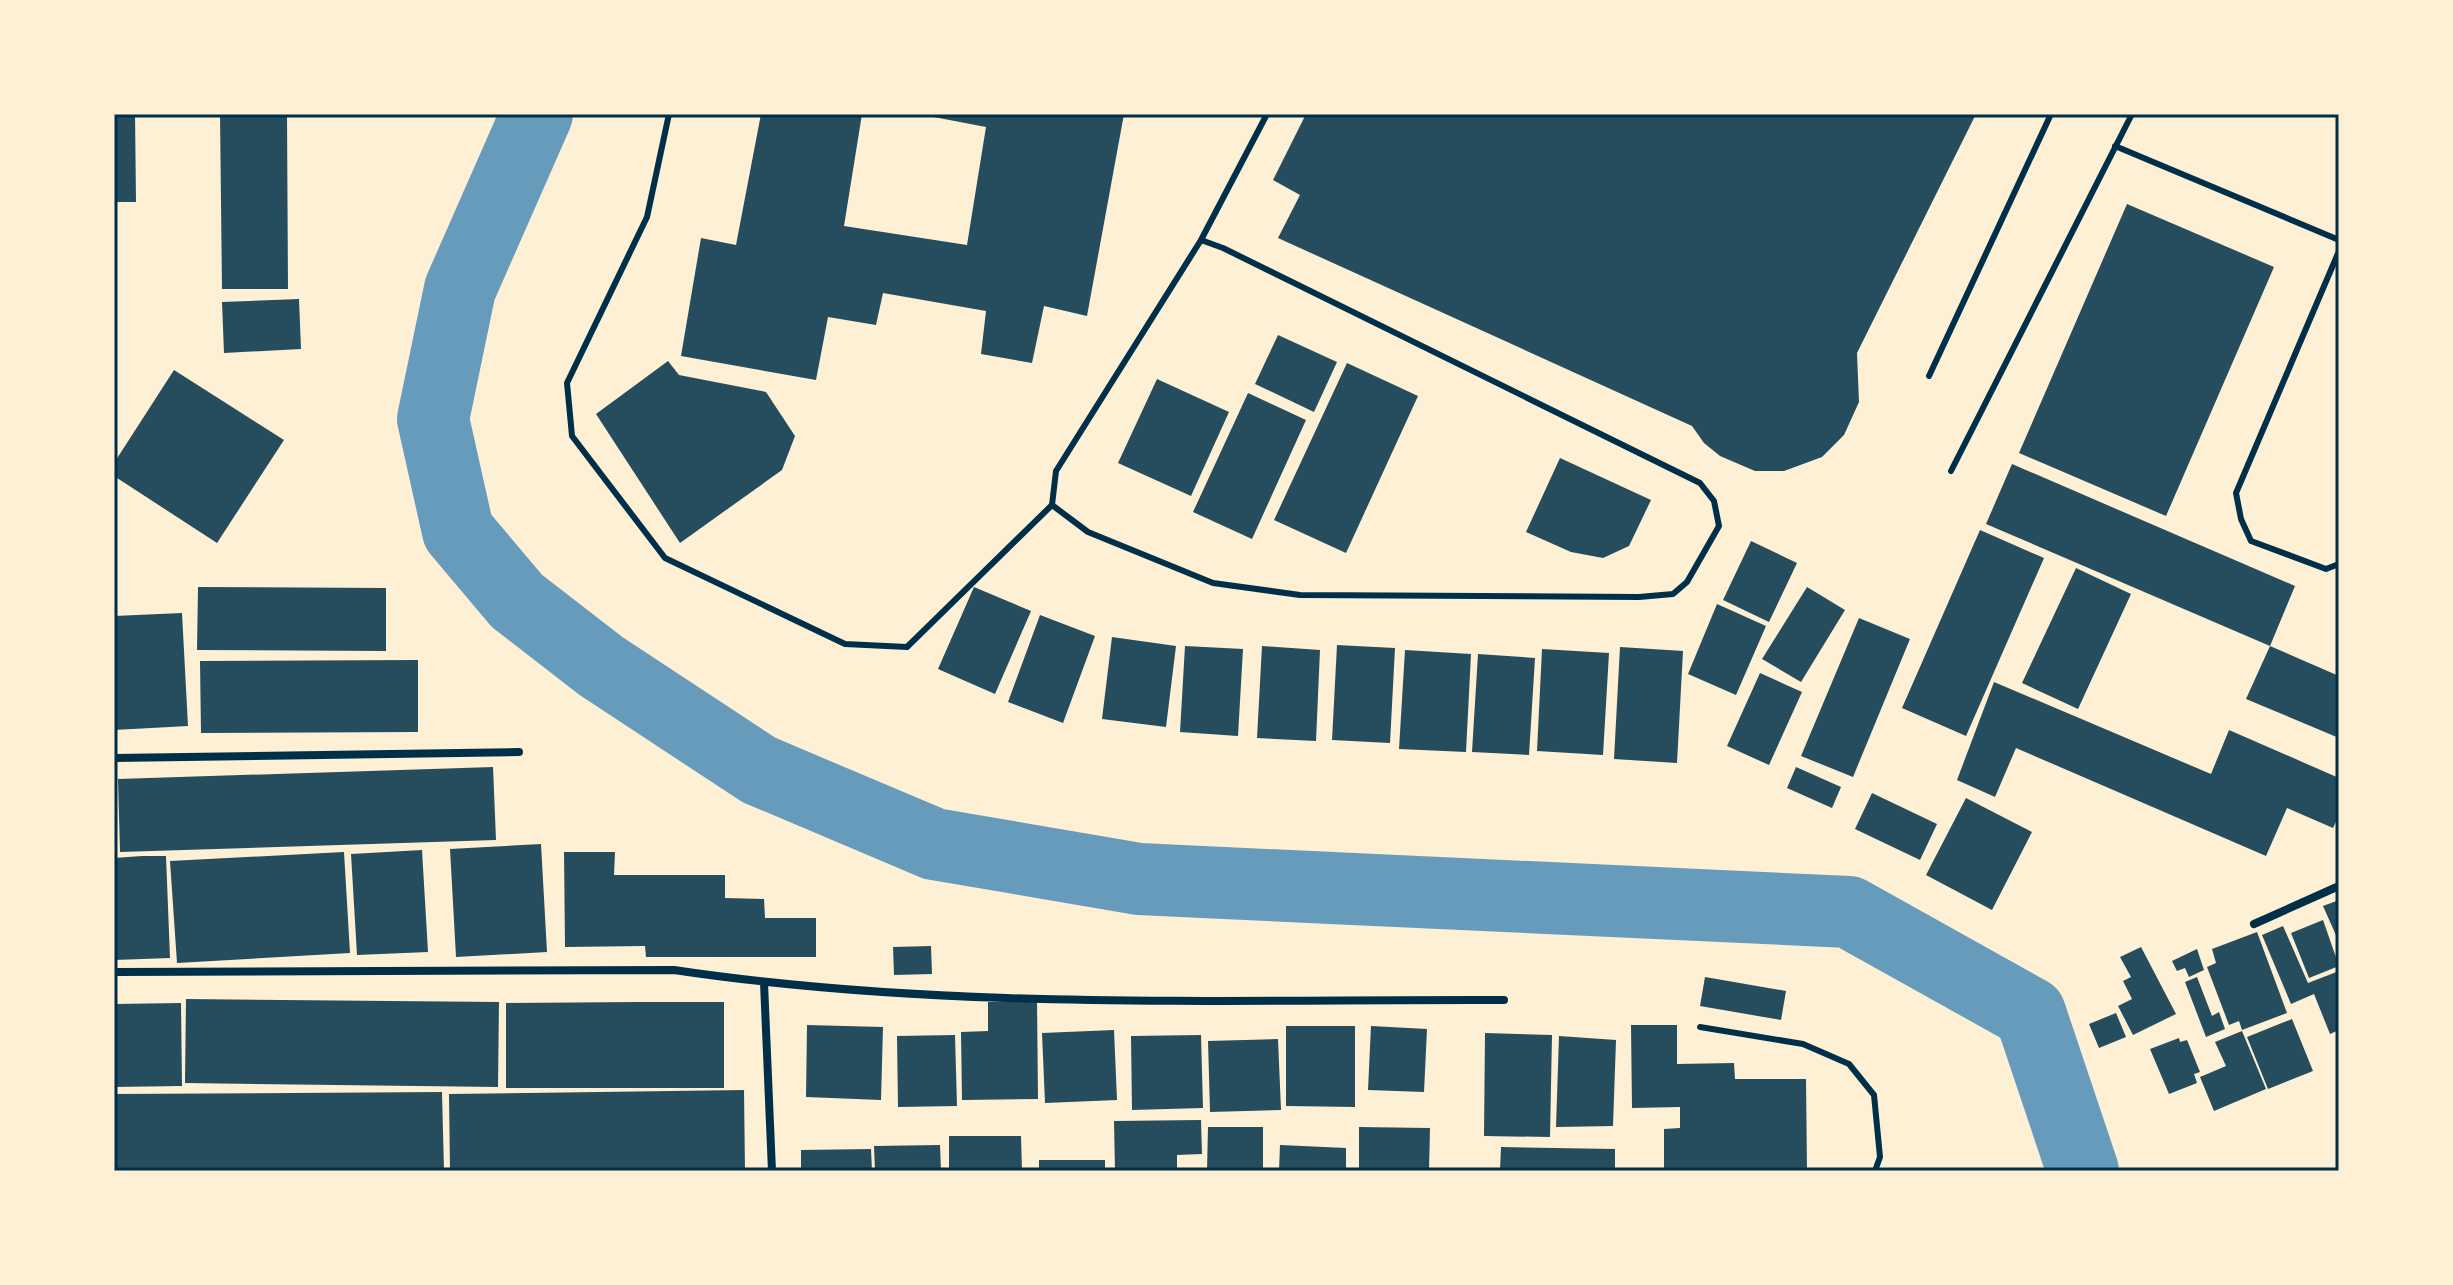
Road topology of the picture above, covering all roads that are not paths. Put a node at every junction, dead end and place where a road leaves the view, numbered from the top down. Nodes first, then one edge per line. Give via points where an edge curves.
1 (669, 114) edge
2 (1267, 114) edge
3 (2051, 114) edge
4 (2132, 114) edge
5 (2115, 146) junction
6 (1201, 240) junction
7 (2339, 240) edge
8 (2339, 251) edge
9 (1929, 376) dead end
10 (1951, 471) dead end
11 (1052, 505) junction
12 (2339, 564) edge
13 (519, 752) dead end
14 (114, 758) edge
15 (2339, 886) edge
16 (2254, 924) dead end
17 (114, 972) edge
18 (764, 983) junction
19 (1504, 1000) dead end
20 (1700, 1027) dead end
21 (772, 1171) edge
22 (1875, 1171) edge

1 - 11 lane via 647,217 567,383 572,436 665,558 845,644 907,647
2 - 6 lane
3 - 9 lane
4 - 5 lane
5 - 7 lane
5 - 10 lane
6 - 11 lane via 1056,471
6 - 11 lane via 1700,483 1714,501 1719,526 1687,582 1673,594 1300,595 1213,583 1088,532
8 - 12 lane via 2236,493 2251,541 2326,569
13 - 14 street
15 - 16 street
17 - 18 street via 674,970
18 - 19 street via 1032,999
18 - 21 street
20 - 22 lane via 1803,1044 1849,1064 1874,1095 1880,1157

